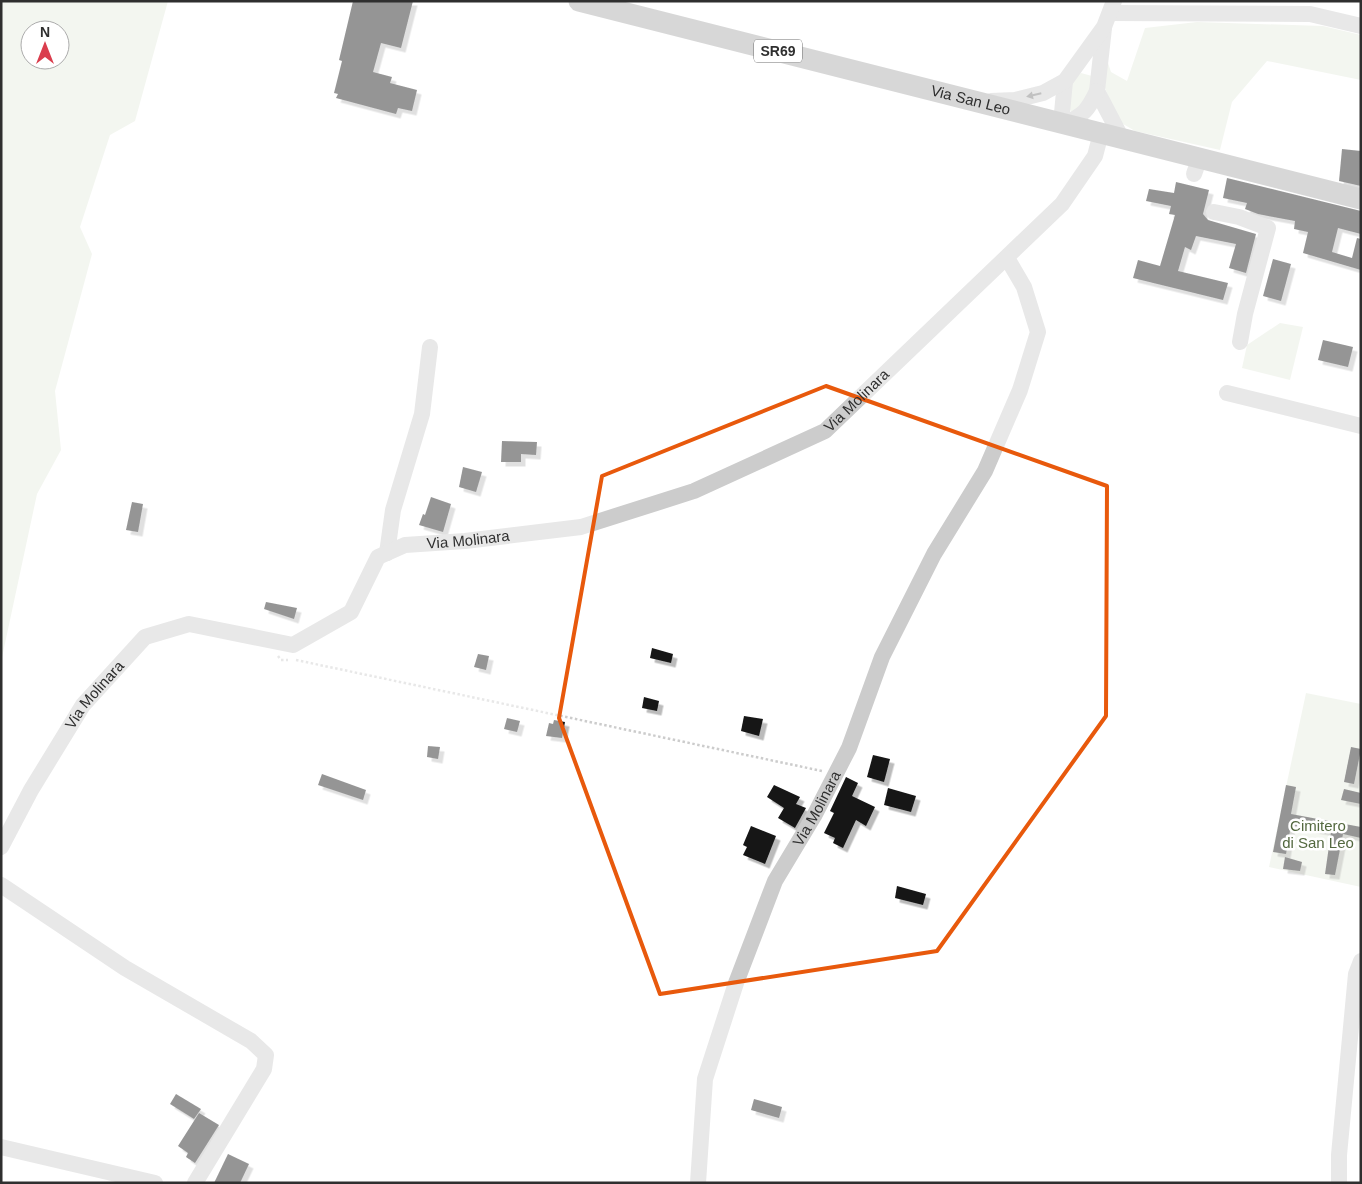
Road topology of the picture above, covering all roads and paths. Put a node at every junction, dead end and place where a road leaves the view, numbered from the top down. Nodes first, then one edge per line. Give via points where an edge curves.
1 (579, 1) edge
2 (1110, 14) edge
3 (1361, 26) edge
4 (1065, 81) junction
5 (1097, 91) junction
6 (977, 102) junction
7 (1064, 124) junction
8 (1111, 135) junction
9 (1361, 200) edge
10 (1214, 212) dead end
11 (1007, 258) junction
12 (1240, 342) dead end
13 (430, 347) dead end
14 (1227, 393) dead end
15 (1361, 426) edge
16 (387, 553) junction
17 (280, 640) junction
18 (836, 774) junction
19 (1, 847) edge
20 (1, 885) edge
21 (1361, 961) edge
22 (1, 1147) edge
23 (155, 1183) edge
24 (195, 1183) edge
25 (698, 1183) edge
26 (1339, 1183) edge

1 - 6 main road, Via San Leo / SR69
2 - 3 street via 1310,14
2 - 4 street
2 - 5 street
4 -> 6 street via 1044,93 1015,100
4 - 7 street
5 - 7 street via 1089,109
5 - 8 street
6 - 7 main road, Via San Leo
7 - 8 main road, Via San Leo
8 - 9 main road, Via San Leo via 1197,166
8 - 11 street, Via Molinara via 1062,204
10 - 12 street via 1268,228
11 - 16 street, Via Molinara via 825,431 694,491 581,527 465,541 406,544
11 - 18 street, Via Molinara via 1024,287 1038,332 1020,390 985,471 934,554 882,657 849,748
13 - 16 street via 422,414 392,510
14 - 15 street
16 - 17 street, Via Molinara via 378,557 351,612 293,645
17 - 18 path via 276,653 281,660 298,660
17 - 19 street, Via Molinara via 189,624 145,636 83,705 31,790
18 - 25 street, Via Molinara via 775,881 736,983 705,1079
20 - 24 street via 125,968 251,1041 266,1055 264,1069
21 - 26 street via 1339,1154
22 - 23 street

